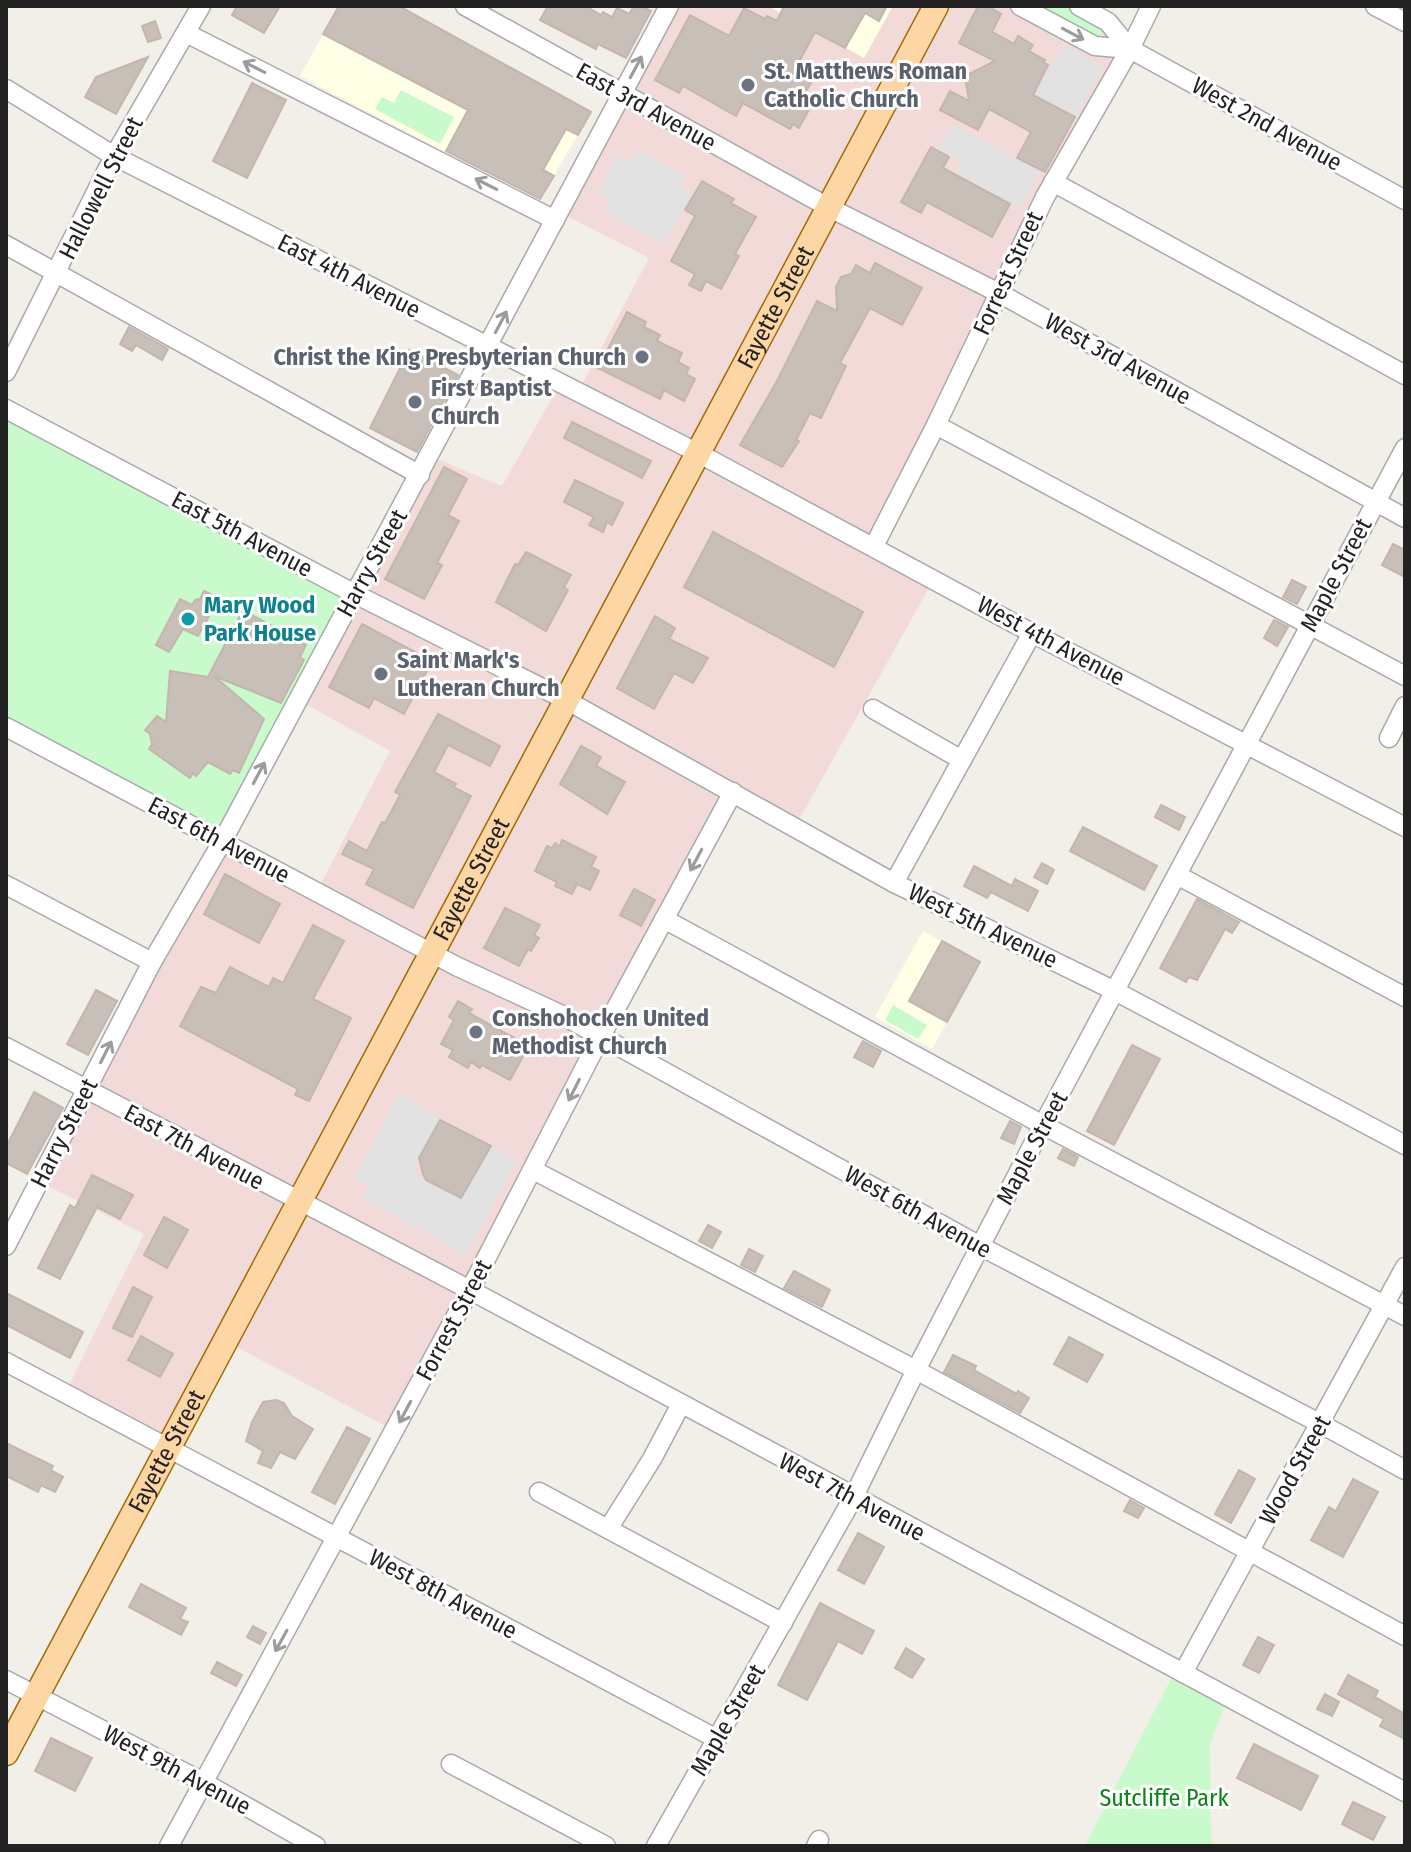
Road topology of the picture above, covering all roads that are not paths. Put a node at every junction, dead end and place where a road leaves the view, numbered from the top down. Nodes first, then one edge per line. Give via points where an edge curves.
1 (201, 6) edge
2 (465, 6) edge
3 (669, 6) edge
4 (936, 6) edge
5 (1020, 6) edge
6 (1079, 6) edge
7 (1151, 6) edge
8 (1375, 6) edge
9 (1405, 22) edge
10 (186, 33) junction
11 (1130, 49) junction
12 (6, 89) edge
13 (622, 94) junction
14 (114, 156) junction
15 (1053, 182) junction
16 (1405, 200) edge
17 (828, 207) junction
18 (555, 220) junction
19 (6, 245) edge
20 (58, 272) junction
21 (999, 293) junction
22 (488, 348) junction
23 (6, 372) edge
24 (1405, 375) edge
25 (6, 409) edge
26 (936, 425) junction
27 (1405, 448) edge
28 (698, 453) junction
29 (420, 475) junction
30 (1375, 502) junction
31 (1405, 518) edge
32 (874, 546) junction
33 (355, 594) junction
34 (1310, 624) junction
35 (1032, 633) junction
36 (1405, 676) edge
37 (566, 700) junction
38 (1405, 706) edge
39 (873, 709) dead end
40 (6, 727) edge
41 (1389, 738) dead end
42 (1247, 744) junction
43 (962, 760) junction
44 (733, 792) junction
45 (1405, 827) edge
46 (222, 842) junction
47 (1177, 875) junction
48 (894, 883) junction
49 (6, 885) edge
50 (664, 919) junction
51 (432, 952) junction
52 (152, 962) junction
53 (1115, 991) junction
54 (1405, 997) edge
55 (601, 1036) junction
56 (6, 1047) edge
57 (86, 1090) junction
58 (1043, 1125) junction
59 (1405, 1145) edge
60 (533, 1170) junction
61 (298, 1202) junction
62 (6, 1246) edge
63 (980, 1246) junction
64 (1405, 1267) edge
65 (470, 1290) junction
66 (1384, 1305) junction
67 (1405, 1316) edge
68 (6, 1362) edge
69 (916, 1370) junction
70 (681, 1404) junction
71 (1321, 1424) junction
72 (168, 1448) junction
73 (1405, 1470) edge
74 (539, 1492) dead end
75 (853, 1498) junction
76 (608, 1529) junction
77 (337, 1538) junction
78 (1249, 1553) junction
79 (783, 1623) junction
80 (1405, 1636) edge
81 (1183, 1673) junction
82 (6, 1680) edge
83 (36, 1697) junction
84 (717, 1739) junction
85 (6, 1753) edge
86 (451, 1764) dead end
87 (203, 1782) junction
88 (1405, 1792) edge
89 (169, 1846) edge
90 (316, 1846) edge
91 (606, 1846) edge
92 (656, 1846) edge

1 - 10 street, Hallowell Street
2 - 13 street, East 3rd Avenue
13 -> 3 street, Harry Street
4 - 17 main road, Fayette Street
5 -> 11 street, West 2nd Avenue via 1095,46
6 - 11 street, West 2nd Avenue via 1108,22
7 - 11 street, Forrest Street
8 - 9 street
10 - 14 street, Hallowell Street
18 -> 10 street
11 - 15 street, Forrest Street
11 - 16 street, West 2nd Avenue
12 - 14 street, East 4th Avenue
13 - 17 street, East 3rd Avenue
13 - 18 street, Harry Street
14 - 20 street, Hallowell Street
14 - 22 street, East 4th Avenue
15 - 21 street, Forrest Street
15 - 24 street
17 - 21 street, West 3rd Avenue
17 - 28 main road, Fayette Street
22 -> 18 street, Harry Street
19 - 20 street
20 - 23 street, Hallowell Street
20 - 29 street
21 - 26 street, Forrest Street
21 - 30 street, West 3rd Avenue
22 - 28 street, East 4th Avenue
22 - 29 street, Harry Street
25 - 33 street, East 5th Avenue
26 - 32 street, Forrest Street
26 - 34 street
27 - 30 street, Maple Street
28 - 32 street, West 4th Avenue
28 - 37 main road, Fayette Street
29 - 33 street, Harry Street
30 - 31 street, West 3rd Avenue
30 - 34 street, Maple Street
32 - 35 street, West 4th Avenue
33 - 37 street, East 5th Avenue
46 -> 33 street, Harry Street
34 - 36 street
34 - 42 street, Maple Street
35 - 42 street, West 4th Avenue
35 - 43 street
37 - 44 street, West 5th Avenue
37 - 51 main road, Fayette Street
38 - 41 street
39 - 43 street
40 - 46 street, East 6th Avenue
42 - 45 street, West 4th Avenue
42 - 47 street, Maple Street
43 - 48 street
44 - 48 street, West 5th Avenue
44 -> 50 street, Forrest Street
46 - 51 street, East 6th Avenue
46 - 52 street, Harry Street
47 - 53 street, Maple Street
47 - 54 street
48 - 53 street, West 5th Avenue
49 - 52 street
50 - 55 street, Forrest Street
50 - 58 street
51 - 55 street, West 6th Avenue
51 - 61 main road, Fayette Street
57 -> 52 street, Harry Street
53 - 58 street, Maple Street
53 - 59 street, West 5th Avenue
55 -> 60 street, Forrest Street
55 - 63 street, West 6th Avenue
56 - 57 street, East 7th Avenue
57 - 61 street, East 7th Avenue
57 - 62 street, Harry Street
58 - 63 street, Maple Street
58 - 66 street
60 - 65 street, Forrest Street
60 - 69 street
61 - 65 street, West 7th Avenue
61 - 72 main road, Fayette Street
63 - 69 street, Maple Street
63 - 71 street, West 6th Avenue
64 - 66 street, Wood Street
65 - 70 street, West 7th Avenue
65 -> 77 street, Forrest Street
66 - 67 street
66 - 71 street, Wood Street
68 - 72 street, West 8th Avenue
69 - 75 street, Maple Street
69 - 78 street
70 - 75 street, West 7th Avenue
70 - 76 street
71 - 73 street, West 6th Avenue
71 - 78 street, Wood Street
72 - 77 street, West 8th Avenue
72 - 83 main road, Fayette Street
74 - 76 street
75 - 79 street, Maple Street
75 - 81 street, West 7th Avenue
76 - 79 street
77 - 84 street, West 8th Avenue
77 -> 87 street, Forrest Street
78 - 80 street
78 - 81 street, Wood Street
79 - 84 street, Maple Street
81 - 88 street, West 7th Avenue
82 - 83 street, West 9th Avenue
83 - 85 main road, Fayette Street
83 - 87 street, West 9th Avenue
84 - 92 street, Maple Street
86 - 91 street
87 - 89 street, Forrest Street
87 - 90 street, West 9th Avenue

